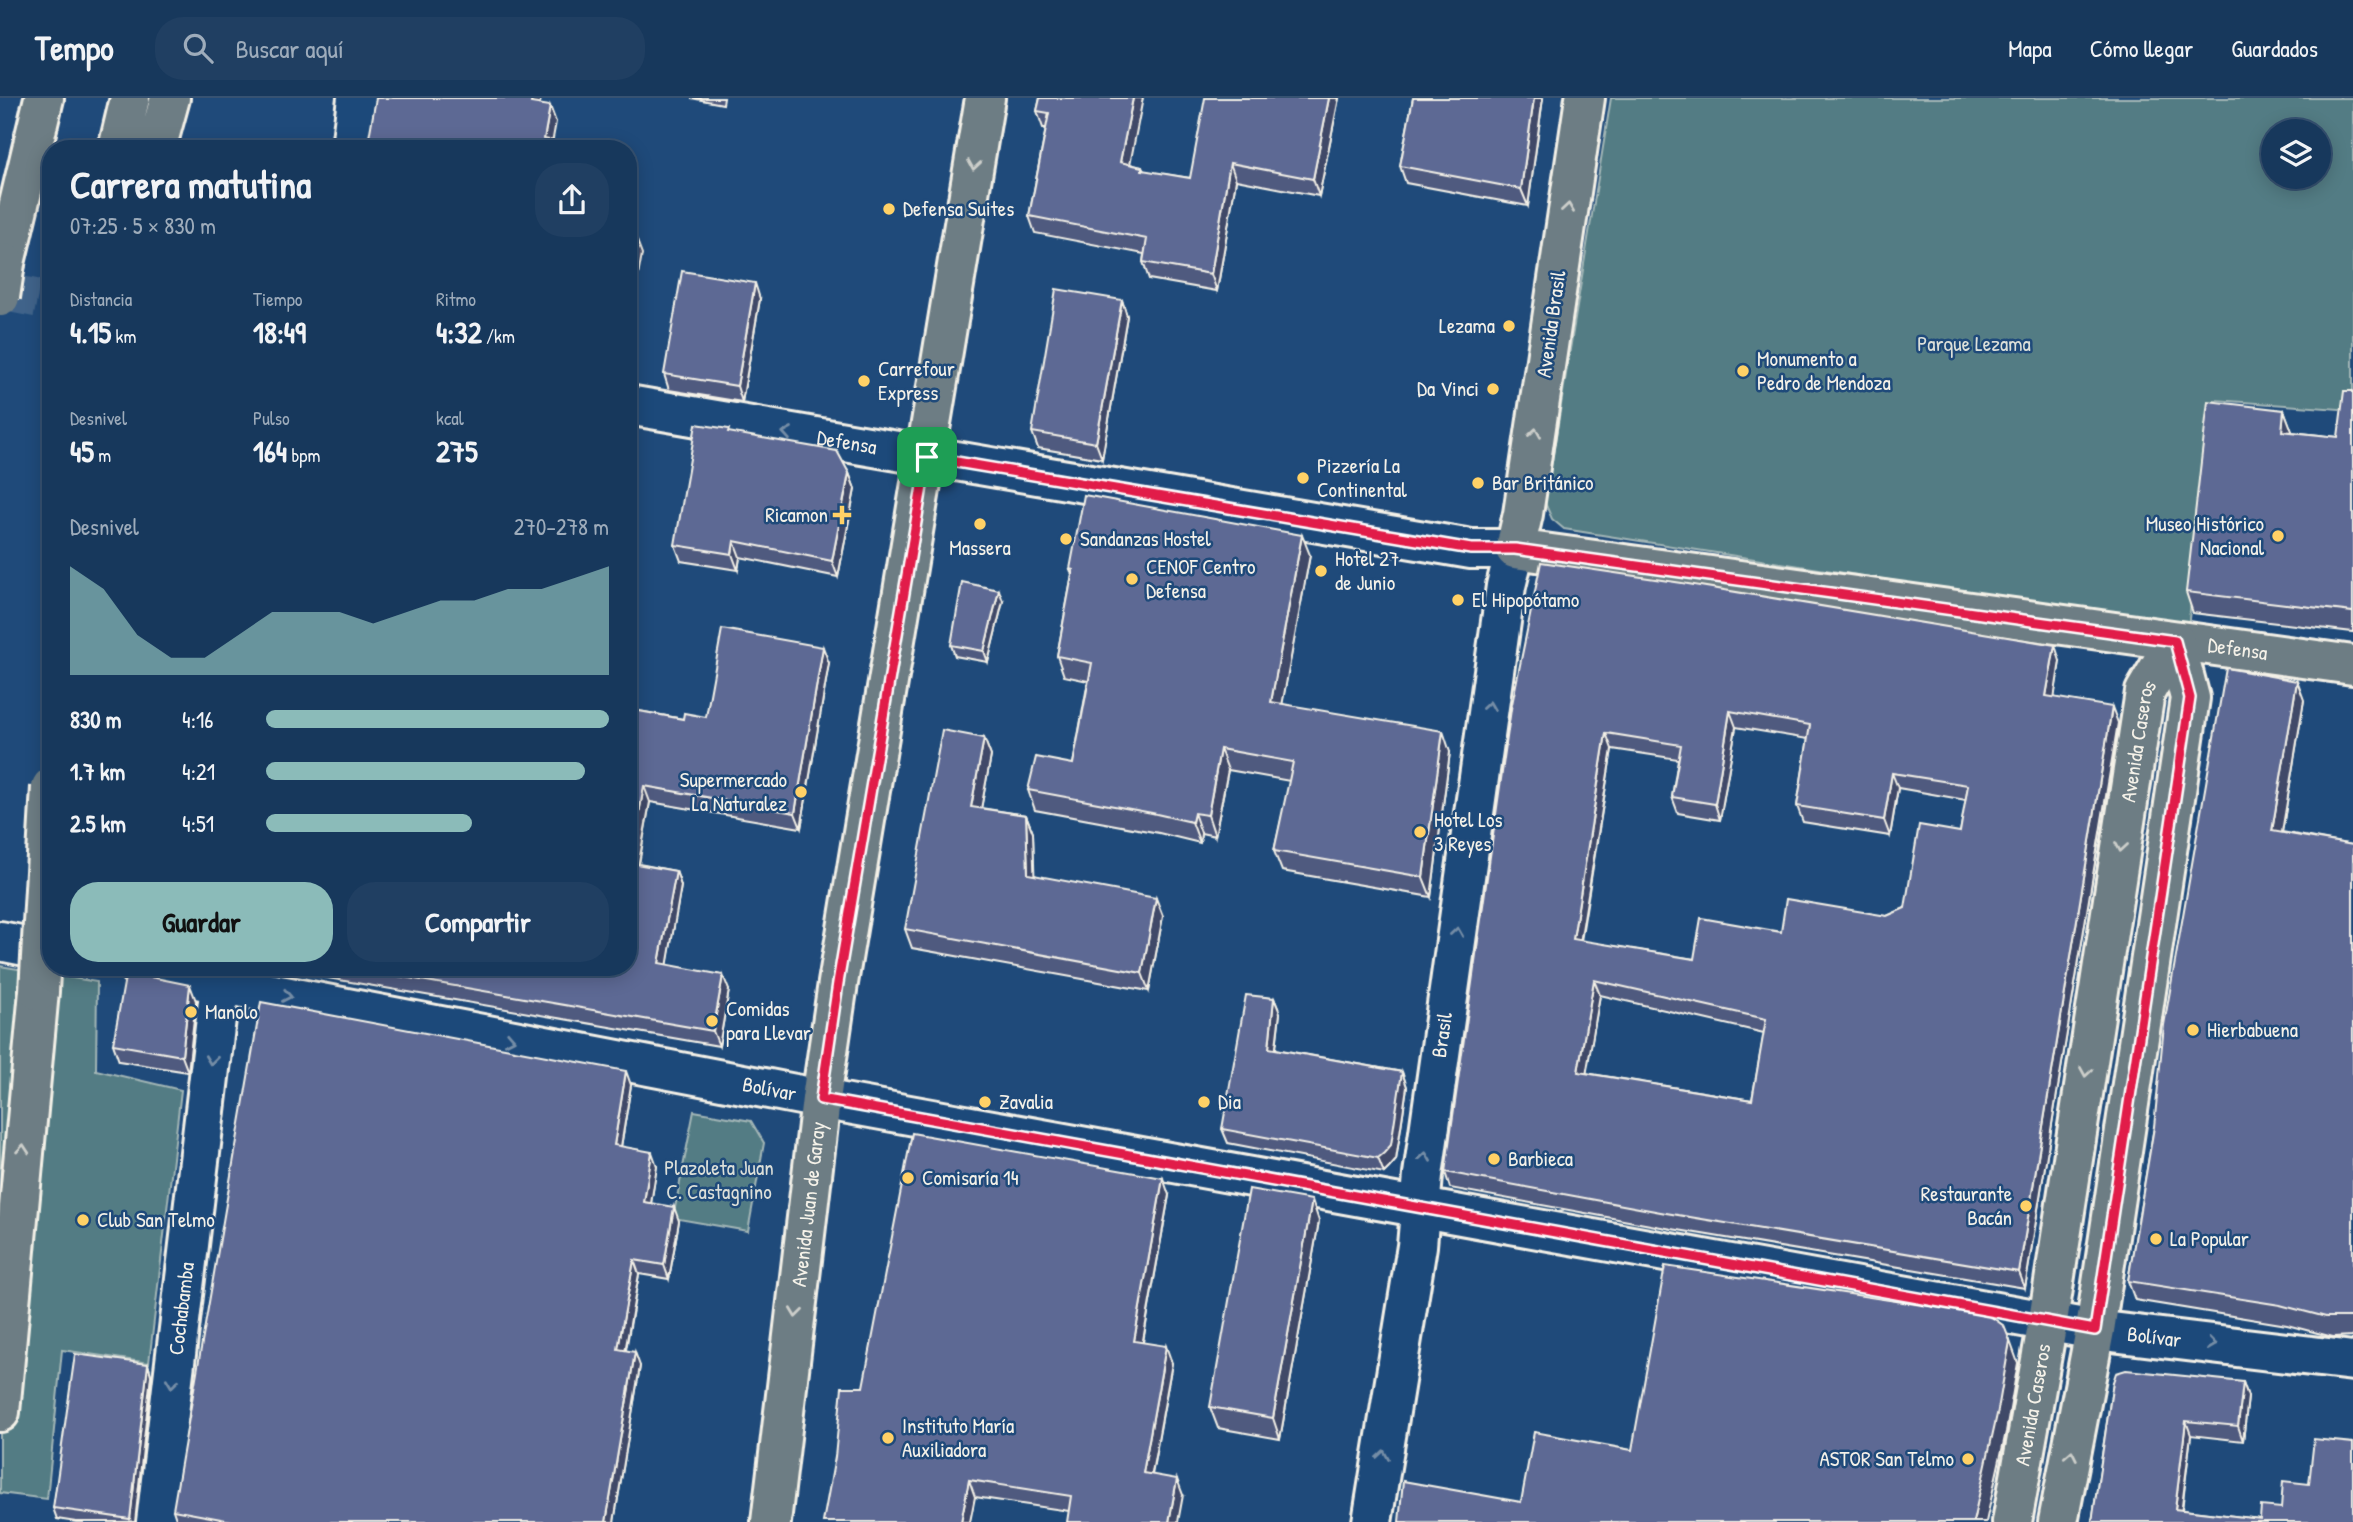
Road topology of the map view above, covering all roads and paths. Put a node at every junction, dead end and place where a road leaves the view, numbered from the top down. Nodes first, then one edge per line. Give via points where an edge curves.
1 (19, 98) edge
2 (44, 98) edge
3 (130, 98) edge
4 (170, 98) edge
5 (357, 98) edge
6 (985, 98) edge
7 (1585, 98) edge
8 (120, 140) edge
9 (158, 140) edge
10 (352, 140) edge
11 (2, 280) edge
12 (637, 407) edge
13 (927, 457) junction
14 (1515, 549) junction
15 (2175, 641) junction
16 (2353, 665) edge
17 (42, 940) edge
18 (0, 941) edge
19 (42, 949) edge
20 (221, 976) edge
21 (821, 1099) junction
22 (1420, 1208) junction
23 (2049, 1321) junction
24 (2095, 1330) junction
25 (2353, 1361) edge
26 (0, 1412) edge
27 (156, 1522) edge
28 (771, 1522) edge
29 (1372, 1522) edge
30 (2012, 1522) edge
31 (2059, 1522) edge

1 - 11 main road
2 - 11 main road
3 - 8 main road
4 - 9 main road
5 - 10 street
6 -> 13 main road, Avenida Juan de Garay
14 -> 7 main road, Avenida Brasil
13 -> 12 street, Defensa
13 - 14 street, Defensa via 1471,549
13 - 21 main road, Avenida Juan de Garay
14 - 15 main road, Defensa
22 -> 14 street, Brasil via 1506,586
15 - 16 main road, Defensa
15 -> 23 main road, Avenida Caseros via 2145,692
15 - 24 main road, Avenida Caseros via 2190,698
26 -> 17 main road, bridge
18 - 19 street
20 -> 21 street, Bolívar
20 -> 27 street, Cochabamba
21 - 22 street, Bolívar
21 -> 28 main road, Avenida Juan de Garay
22 - 23 street, Bolívar
29 -> 22 street, Brasil
23 - 24 street, Bolívar
23 - 30 main road, Avenida Caseros
24 -> 25 street, Bolívar
31 -> 24 main road, Avenida Caseros

